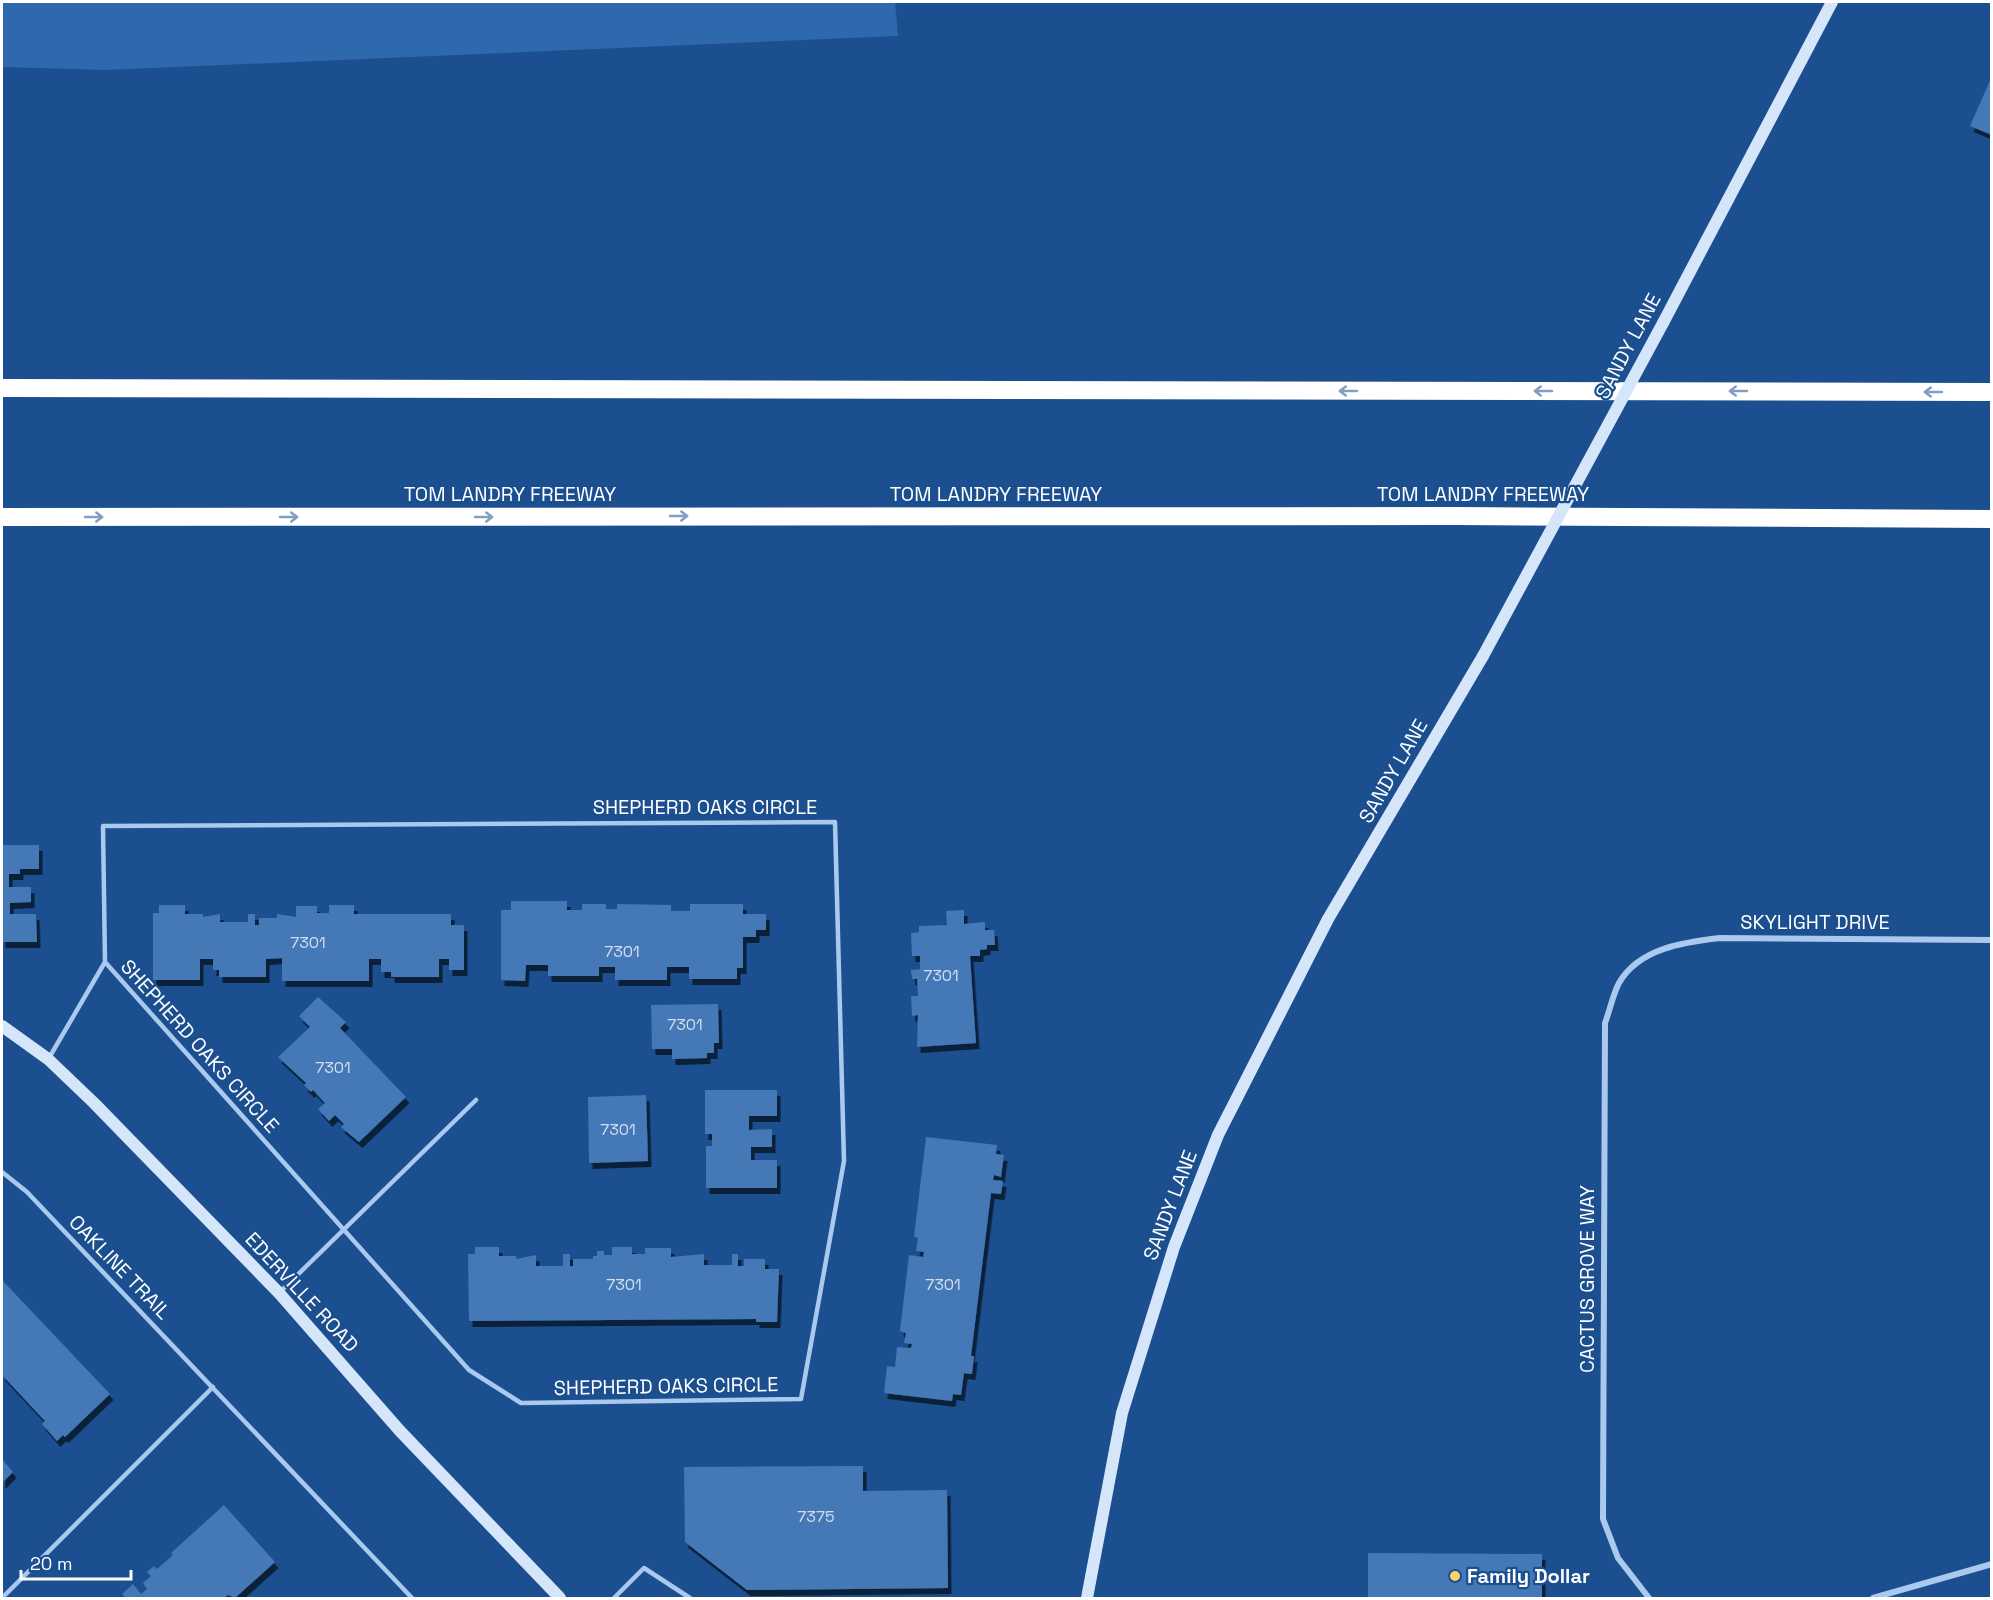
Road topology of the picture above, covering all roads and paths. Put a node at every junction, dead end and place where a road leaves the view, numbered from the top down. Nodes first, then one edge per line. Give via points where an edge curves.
1 (1832, 2) edge
2 (2, 388) edge
3 (1992, 392) edge
4 (2, 517) edge
5 (1992, 519) edge
6 (1992, 940) edge
7 (1643, 959) joint
8 (105, 962) junction
9 (2, 1026) edge
10 (48, 1059) junction
11 (476, 1100) dead end
12 (2, 1172) edge
13 (342, 1231) junction
14 (279, 1293) junction
15 (213, 1387) junction
16 (1992, 1564) edge
17 (2, 1599) edge
18 (412, 1599) edge
19 (560, 1599) edge
20 (614, 1599) edge
21 (690, 1599) edge
22 (1087, 1599) edge
23 (1649, 1599) edge
24 (1873, 1599) edge

1 - 22 street, SANDY LANE, bridge via 1483,656 1328,919 1218,1135 1173,1247 1122,1413
3 -> 2 highway
4 -> 5 highway, TOM LANDRY FREEWAY
6 - 7 street, SKYLIGHT DRIVE via 1720,938 1680,942
7 - 23 street, CACTUS GROVE WAY via 1620,982 1605,1023 1603,1519 1617,1558
8 - 10 lane
8 - 13 lane, SHEPHERD OAKS CIRCLE
8 - 13 lane, SHEPHERD OAKS CIRCLE via 103,826 835,822 844,1161 801,1399 521,1403 469,1370
9 - 10 street, EDERVILLE ROAD
10 - 14 street, EDERVILLE ROAD
11 - 13 lane
12 - 15 lane, OAKLINE TRAIL via 27,1192
13 - 14 lane
14 - 19 street, EDERVILLE ROAD via 400,1431
15 - 17 lane
15 - 18 lane, OAKLINE TRAIL
16 - 24 street
20 - 21 lane via 644,1568

